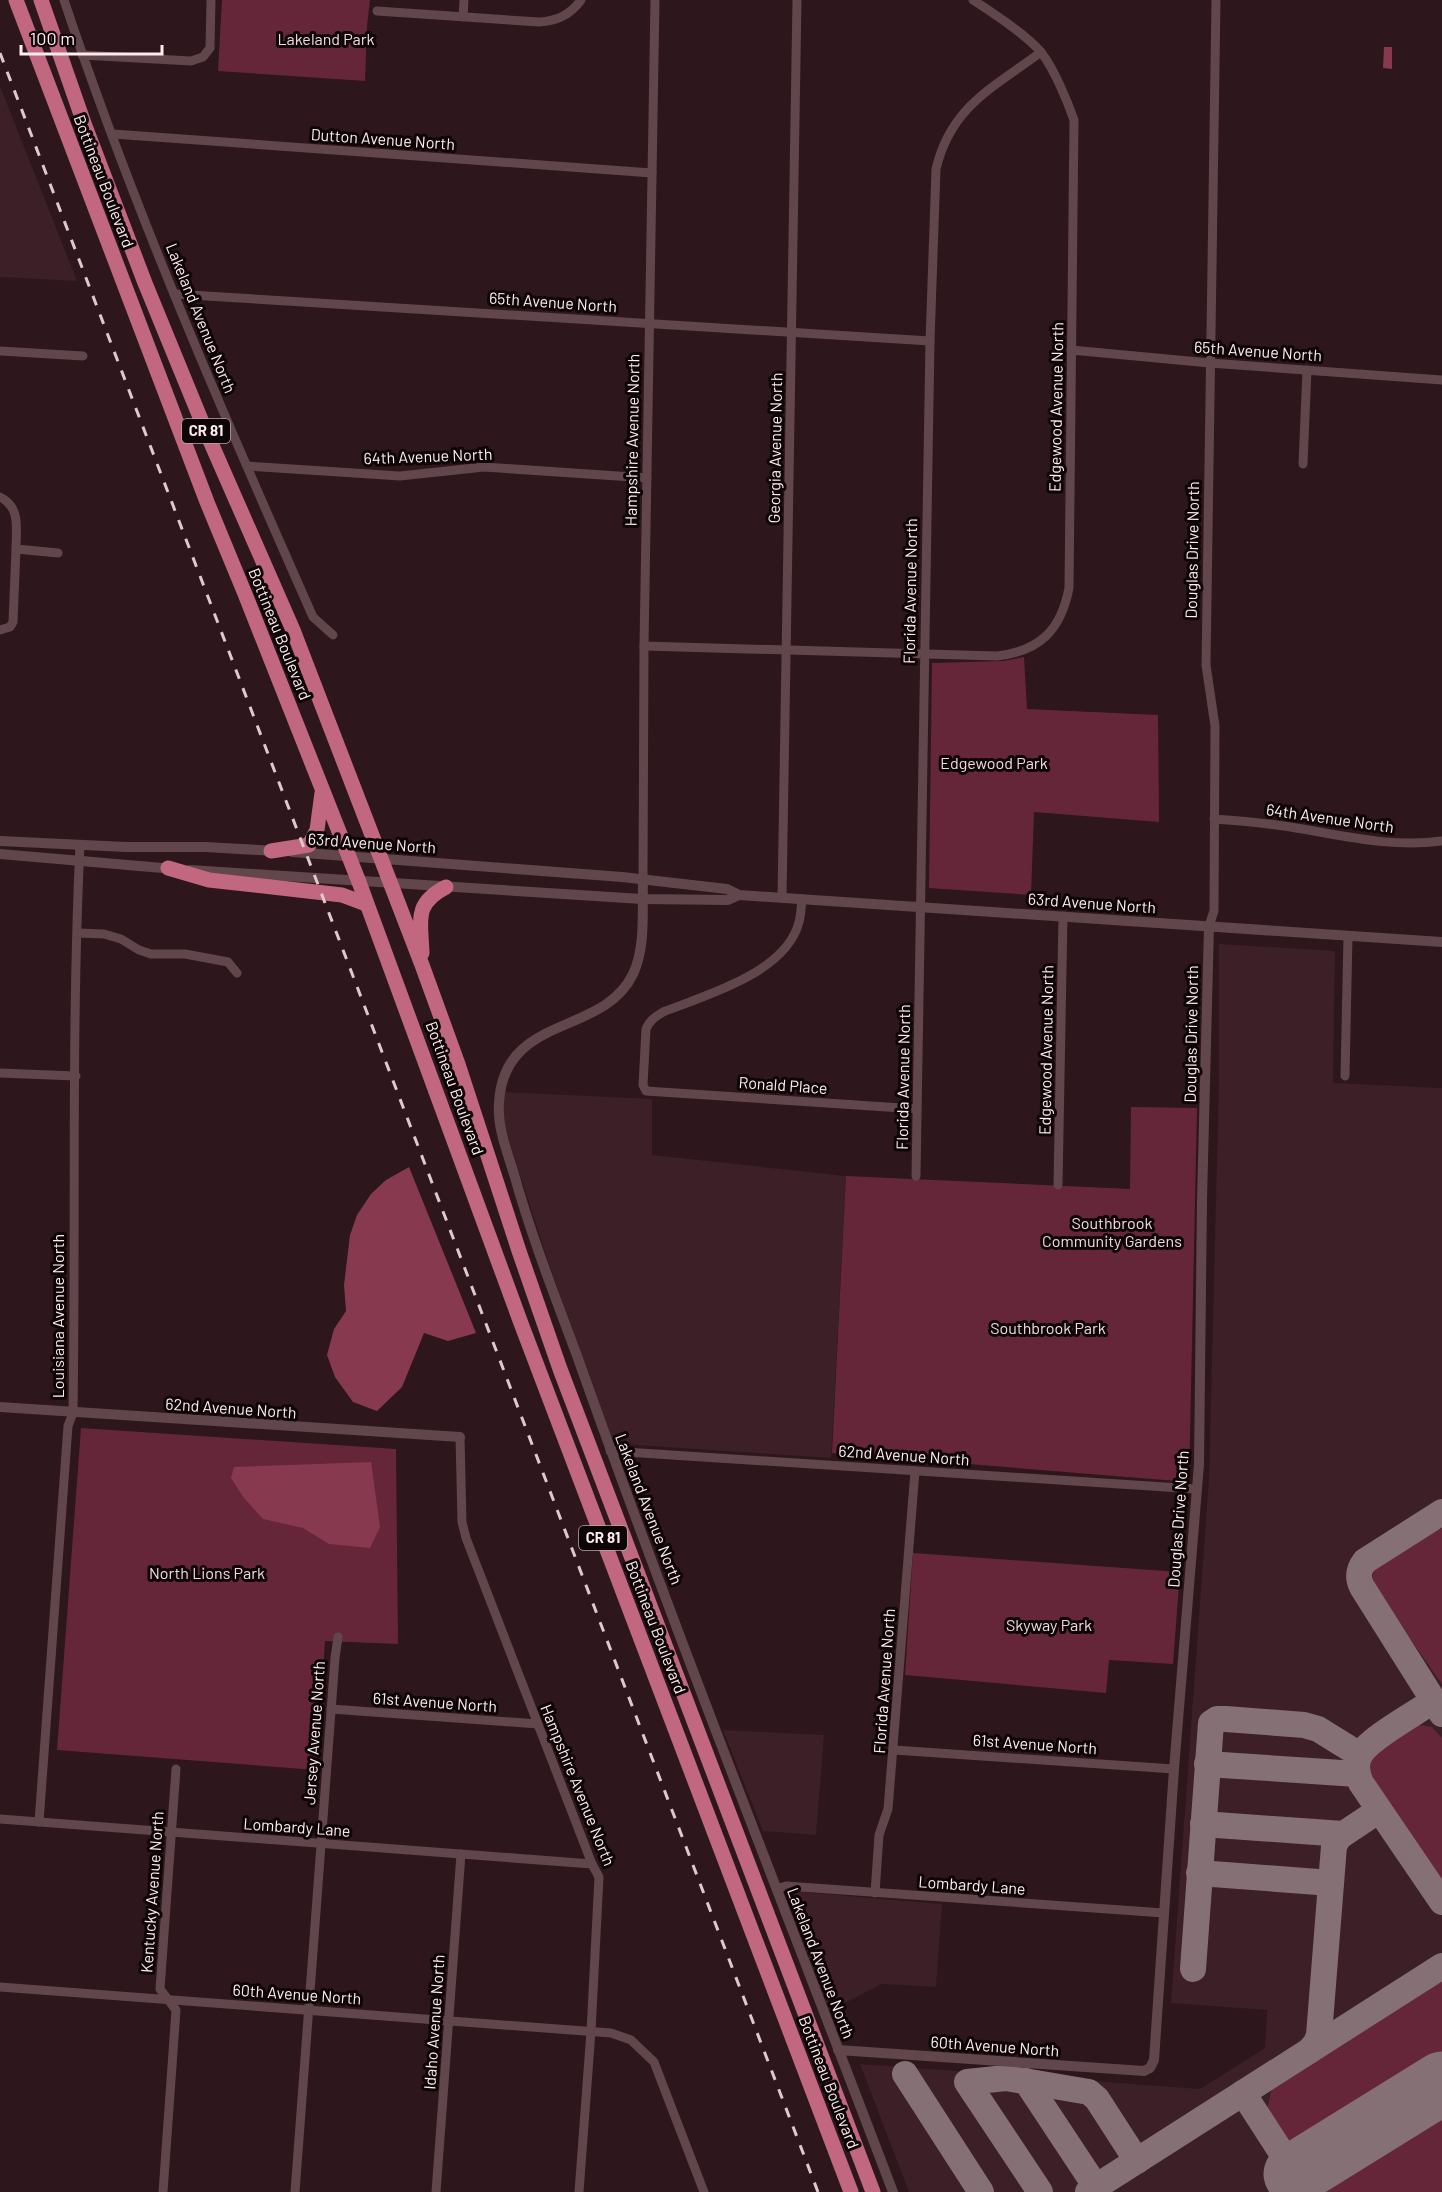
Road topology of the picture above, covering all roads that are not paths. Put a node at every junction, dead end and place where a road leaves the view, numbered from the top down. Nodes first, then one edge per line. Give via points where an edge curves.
1 (16, 0) edge
2 (41, 0) edge
3 (64, 0) edge
4 (211, 0) edge
5 (464, 0) edge
6 (581, 0) edge
7 (655, 0) edge
8 (797, 0) edge
9 (973, 0) edge
10 (1216, 0) edge
11 (377, 11) dead end
12 (463, 17) junction
13 (1041, 52) junction
14 (82, 55) junction
15 (113, 134) junction
16 (652, 173) junction
17 (174, 294) junction
18 (649, 324) junction
19 (792, 333) junction
20 (930, 341) junction
21 (1071, 350) junction
22 (0, 351) edge
23 (83, 357) dead end
24 (1210, 363) junction
25 (1307, 370) junction
26 (1442, 380) edge
27 (1302, 464) dead end
28 (247, 466) junction
29 (647, 478) junction
30 (0, 496) edge
31 (16, 549) junction
32 (58, 553) dead end
33 (0, 630) edge
34 (333, 635) dead end
35 (644, 645) junction
36 (787, 650) junction
37 (924, 654) junction
38 (322, 790) junction
39 (1214, 819) junction
40 (0, 841) edge
41 (1442, 841) edge
42 (80, 845) junction
43 (271, 851) junction
44 (0, 854) edge
45 (348, 856) junction
46 (380, 859) junction
47 (80, 860) junction
48 (168, 868) junction
49 (643, 881) junction
50 (359, 882) junction
51 (389, 884) junction
52 (446, 887) junction
53 (739, 895) junction
54 (782, 897) junction
55 (642, 899) junction
56 (802, 899) junction
57 (366, 904) junction
58 (920, 907) junction
59 (1063, 916) junction
60 (1209, 926) junction
61 (78, 933) junction
62 (1348, 936) junction
63 (1442, 942) edge
64 (422, 965) junction
65 (237, 973) dead end
66 (0, 1072) edge
67 (75, 1076) junction
68 (1345, 1076) dead end
69 (917, 1108) junction
70 (916, 1176) dead end
71 (1058, 1185) dead end
72 (0, 1407) edge
73 (73, 1413) junction
74 (460, 1437) joint
75 (610, 1450) junction
76 (915, 1471) junction
77 (1196, 1490) junction
78 (338, 1637) dead end
79 (331, 1709) junction
80 (538, 1724) junction
81 (894, 1750) junction
82 (176, 1769) dead end
83 (1174, 1769) junction
84 (0, 1819) edge
85 (39, 1822) junction
86 (171, 1832) junction
87 (321, 1843) junction
88 (461, 1854) junction
89 (592, 1864) junction
90 (777, 1889) junction
91 (874, 1893) junction
92 (1164, 1913) junction
93 (0, 1987) edge
94 (168, 2000) junction
95 (309, 2010) junction
96 (449, 2020) junction
97 (591, 2031) junction
98 (838, 2050) junction
99 (1150, 2068) joint
100 (163, 2192) edge
101 (295, 2192) edge
102 (436, 2192) edge
103 (579, 2192) edge
104 (704, 2192) edge
105 (851, 2192) edge
106 (873, 2192) edge
107 (893, 2192) edge

1 - 38 highway, Bottineau Boulevard / CR 81 via 207,502
2 - 46 highway, Bottineau Boulevard / CR 81 via 145,283 293,630
3 - 14 street, Lakeland Avenue North
4 - 14 street via 210,48 203,57 191,61
5 - 12 street
6 - 12 street via 573,10 552,21
7 - 16 street, Hampshire Avenue North
8 - 19 street, Georgia Avenue North
9 - 13 street
10 - 24 street, Douglas Drive North
11 - 12 street
13 - 20 street, Florida Avenue North via 962,113 941,148 936,168
13 - 21 street, Edgewood Avenue North via 1074,120
14 - 15 street, Lakeland Avenue North
15 - 16 street, Dutton Avenue North
15 - 17 street, Lakeland Avenue North
16 - 18 street, Hampshire Avenue North
17 - 18 street, 65th Avenue North
17 - 28 street, Lakeland Avenue North
18 - 19 street, 65th Avenue North
18 - 29 street, Hampshire Avenue North
19 - 20 street, 65th Avenue North
19 - 36 street, Georgia Avenue North
20 - 37 street, Florida Avenue North
21 - 24 street, 65th Avenue North
21 - 37 street, Edgewood Avenue North via 1069,588 1060,617 1041,641 1014,654
22 - 23 street
24 - 25 street, 65th Avenue North
24 - 39 street, Douglas Drive North via 1206,665 1215,726
25 - 26 street, 65th Avenue North
25 - 27 street
28 - 29 street, 64th Avenue North via 400,476 484,468
28 - 34 street, Lakeland Avenue North via 313,617
29 - 35 street, Hampshire Avenue North
30 - 31 street via 14,508
31 - 32 street
31 - 33 street via 13,622
35 - 36 street
35 - 49 street, Hampshire Avenue North
36 - 37 street
36 - 54 street, Georgia Avenue North
37 - 58 street, Florida Avenue North
38 - 43 highway via 317,830 309,845
38 - 45 highway, Bottineau Boulevard / CR 81
39 - 41 street, 64th Avenue North via 1371,841
39 - 60 street, Douglas Drive North via 1214,911
40 - 42 street, 63rd Avenue North
42 - 43 street, 63rd Avenue North
42 - 47 street, Louisiana Avenue North
43 - 45 street, 63rd Avenue North
44 - 47 street, 63rd Avenue North
45 - 46 street, 63rd Avenue North
45 - 50 highway, Bottineau Boulevard / CR 81
46 - 49 street, 63rd Avenue North
46 - 51 highway, Bottineau Boulevard / CR 81
47 - 48 street, 63rd Avenue North
47 - 61 street, Louisiana Avenue North
48 - 50 street, 63rd Avenue North
48 - 57 highway via 209,880 342,895
49 - 53 street, 63rd Avenue North via 727,889
49 - 55 street, Lakeland Avenue North
50 - 51 street, 63rd Avenue North
50 - 57 highway, Bottineau Boulevard / CR 81
51 - 52 street, 63rd Avenue North
51 - 64 highway, Bottineau Boulevard / CR 81
52 - 55 street, 63rd Avenue North
52 - 64 highway via 432,894 422,910
53 - 54 street, 63rd Avenue North
53 - 55 street, 63rd Avenue North via 728,900
54 - 56 street, 63rd Avenue North
55 - 75 street, Lakeland Avenue North via 639,958 627,985 599,1008 528,1044 508,1067 498,1104 502,1133 528,1223
56 - 58 street, 63rd Avenue North
56 - 69 street, Ronald Place via 793,936 761,970 663,1012 648,1024 643,1084 646,1091
57 - 105 highway, Bottineau Boulevard / CR 81
58 - 59 street, 63rd Avenue North
58 - 69 street, Florida Avenue North
59 - 60 street, 63rd Avenue North
59 - 71 street, Edgewood Avenue North
60 - 62 street, 63rd Avenue North
60 - 77 street, Douglas Drive North
61 - 65 street via 104,933 151,954 185,954 228,963
61 - 67 street, Louisiana Avenue North
62 - 63 street, 63rd Avenue North
62 - 68 street
64 - 106 highway, Bottineau Boulevard / CR 81 via 560,1369
66 - 67 street
67 - 73 street, Louisiana Avenue North
69 - 70 street, Florida Avenue North
72 - 73 street, 62nd Avenue North
73 - 74 street, 62nd Avenue North
73 - 85 street, Louisiana Avenue North via 68,1426
74 - 80 street, Hampshire Avenue North via 462,1522 466,1538
75 - 76 street, 62nd Avenue North
75 - 90 street, Lakeland Avenue North
76 - 77 street, 62nd Avenue North
76 - 81 street, Florida Avenue North
77 - 83 street, Douglas Drive North
78 - 79 street, Jersey Avenue North
79 - 80 street, 61st Avenue North
79 - 87 street, Jersey Avenue North
80 - 89 street, Hampshire Avenue North
81 - 83 street, 61st Avenue North
81 - 91 street, Florida Avenue North via 888,1809 879,1835
82 - 86 street, Kentucky Avenue North
83 - 92 street, Douglas Drive North
84 - 85 street, Lombardy Lane
85 - 86 street, Lombardy Lane
86 - 87 street, Lombardy Lane
86 - 94 street, Kentucky Avenue North via 160,1989
87 - 88 street, Lombardy Lane
87 - 95 street, Jersey Avenue North
88 - 89 street, Lombardy Lane
88 - 96 street, Idaho Avenue North
89 - 97 street, Hampshire Avenue North via 599,1877
90 - 91 street, Lombardy Lane via 786,1886
90 - 98 street, Lakeland Avenue North
91 - 92 street, Lombardy Lane
92 - 99 street, Douglas Drive North via 1154,2060
93 - 94 street, 60th Avenue North
94 - 95 street, 60th Avenue North
94 - 100 street, Kentucky Avenue North via 176,2010
95 - 96 street, 60th Avenue North
95 - 101 street, Jersey Avenue North
96 - 97 street, 60th Avenue North
96 - 102 street, Idaho Avenue North
97 - 103 street, Hampshire Avenue North
97 - 104 street, 60th Avenue North via 631,2040 654,2062
98 - 99 street, 60th Avenue North via 1144,2071
98 - 107 street, Lakeland Avenue North

